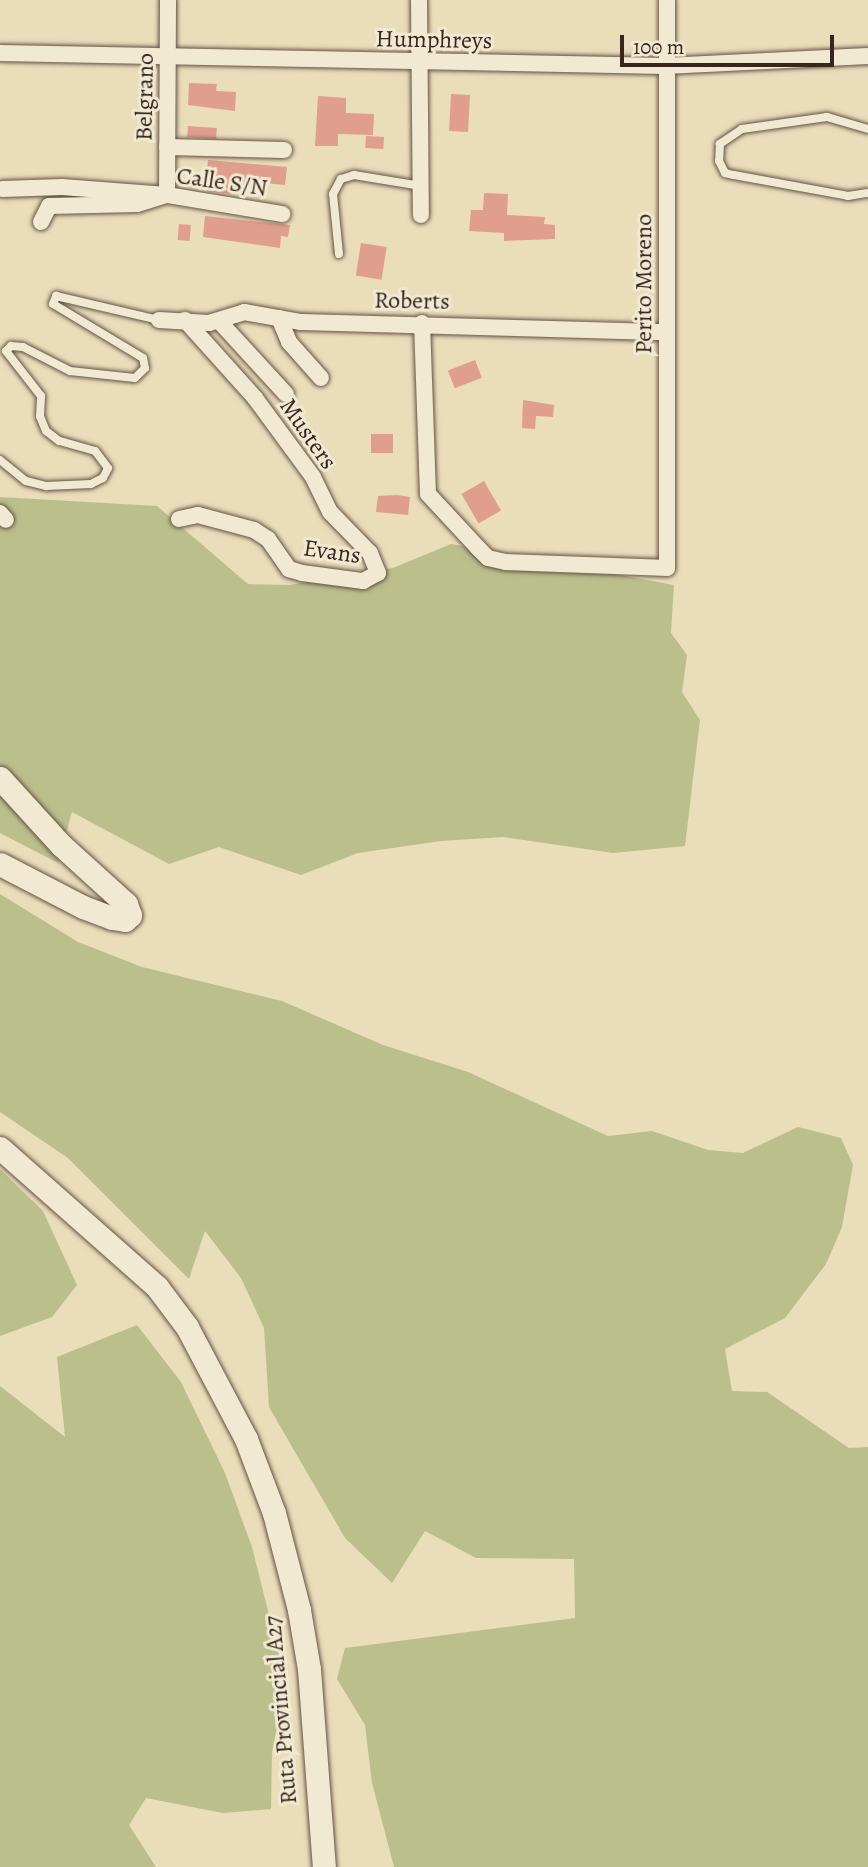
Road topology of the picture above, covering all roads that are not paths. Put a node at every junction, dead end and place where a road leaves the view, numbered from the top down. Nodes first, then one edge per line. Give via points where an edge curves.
1 (168, 0) edge
2 (419, 0) edge
3 (667, 0) edge
4 (0, 53) edge
5 (868, 56) edge
6 (169, 57) junction
7 (419, 63) junction
8 (665, 66) junction
9 (868, 130) edge
10 (167, 147) junction
11 (284, 150) dead end
12 (421, 186) junction
13 (2, 189) edge
14 (868, 193) edge
15 (167, 195) junction
16 (282, 214) dead end
17 (421, 215) dead end
18 (41, 222) dead end
19 (339, 254) dead end
20 (279, 318) junction
21 (159, 320) joint
22 (185, 320) junction
23 (219, 321) junction
24 (422, 323) junction
25 (667, 332) junction
26 (321, 378) dead end
27 (286, 394) dead end
28 (0, 460) edge
29 (179, 519) dead end
30 (374, 579) joint
31 (0, 778) edge
32 (0, 864) edge
33 (0, 1148) edge
34 (324, 1867) edge

1 - 6 street, Belgrano
2 - 7 street
3 - 8 street, Perito Moreno
4 - 6 street, Humphreys
5 - 8 street, Humphreys
6 - 7 street, Humphreys
6 - 10 street, Belgrano
7 - 8 street, Humphreys
7 - 12 street
8 - 25 street, Perito Moreno
9 - 14 lane via 827,117 742,129 720,144 719,161 725,173 734,175 848,196
10 - 11 street
10 - 15 street, Belgrano
12 - 17 street
12 - 19 lane via 354,176 341,179 333,194
13 - 15 street via 62,187
15 - 16 street, Calle S/N
15 - 18 street, Calle S/N via 137,204 49,206
20 - 23 street, Roberts via 244,312
20 - 24 street, Roberts
20 - 26 street via 289,342
21 - 22 street, Roberts
21 - 28 lane via 56,296 53,304 143,358 145,368 135,378 70,372 23,346 12,346 6,351 41,396 40,416 46,431 95,452 108,468 103,478 90,484 46,486 26,481
22 - 23 street, Roberts
22 - 30 street, Musters via 255,398 313,477 330,512 370,553 378,565
23 - 27 street
24 - 25 street, Roberts
24 - 25 street, Perito Moreno via 428,494 488,558 667,568
29 - 30 street, Evans via 198,515 254,530 268,538 289,569 302,573
31 - 32 street via 61,845 126,904 130,915 125,920 83,907
33 - 34 street, Ruta Provincial A27 via 158,1287 187,1327 246,1439 274,1513 299,1610 309,1669

